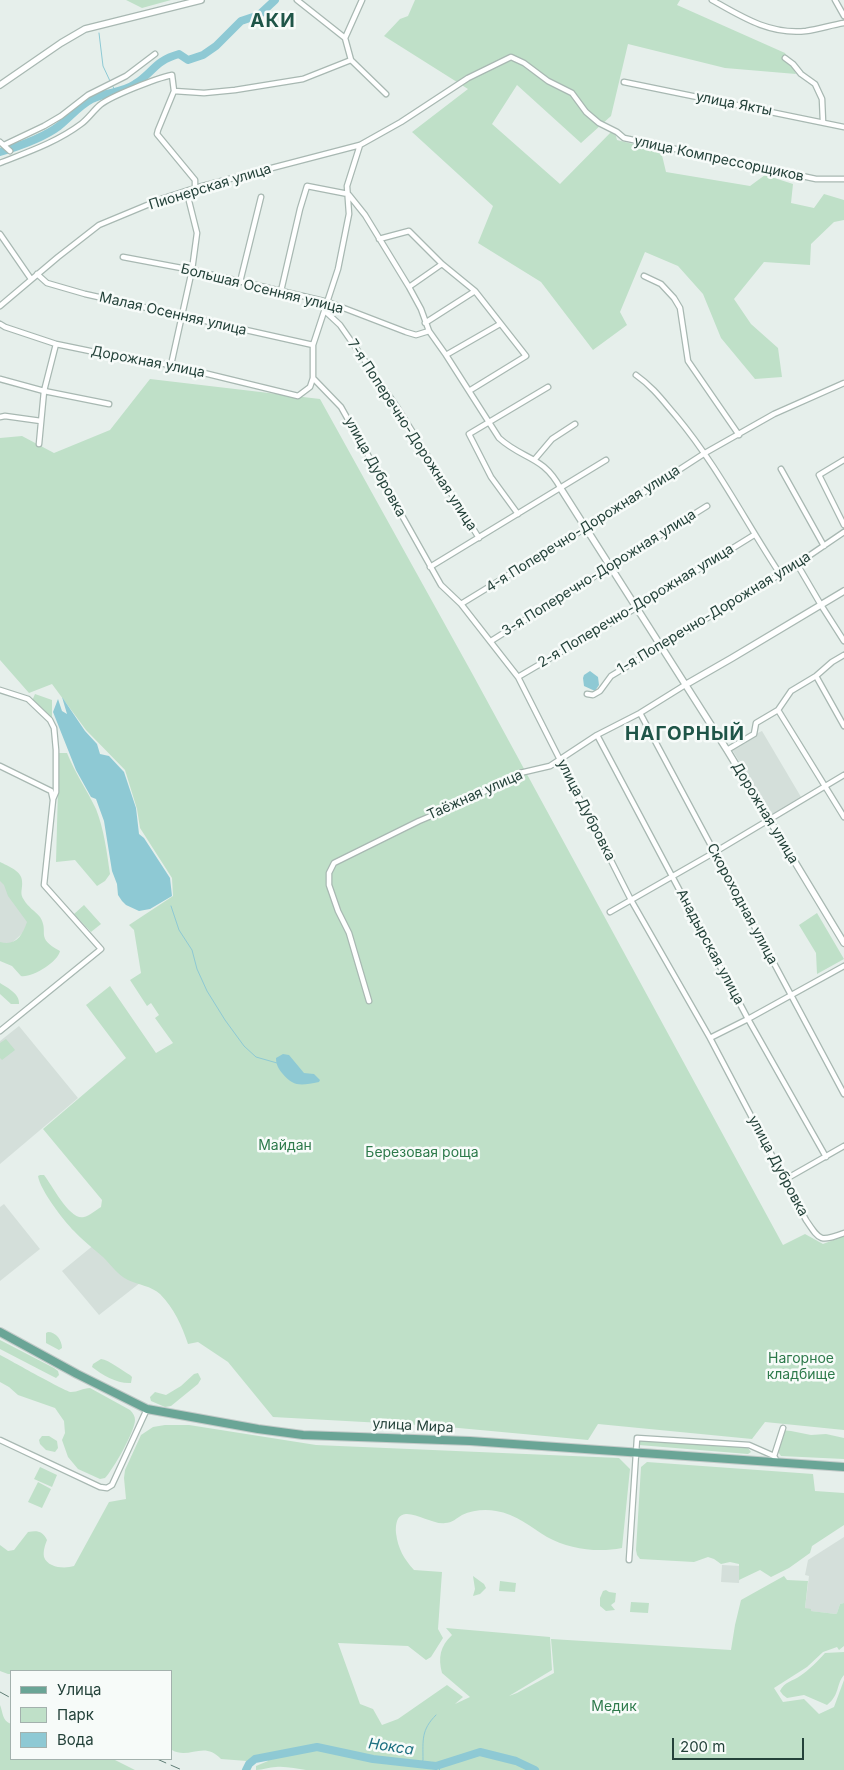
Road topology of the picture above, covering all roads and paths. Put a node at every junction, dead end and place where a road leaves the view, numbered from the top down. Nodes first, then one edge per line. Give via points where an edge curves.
1 (201, 0) edge
2 (297, 0) edge
3 (362, 0) edge
4 (712, 0) edge
5 (835, 0) edge
6 (844, 16) edge
7 (844, 23) edge
8 (345, 38) junction
9 (155, 54) dead end
10 (786, 58) dead end
11 (351, 60) junction
12 (624, 82) dead end
13 (0, 85) edge
14 (174, 91) junction
15 (386, 94) dead end
16 (823, 122) junction
17 (844, 127) edge
18 (360, 145) junction
19 (5, 147) edge
20 (0, 163) edge
21 (844, 179) edge
22 (195, 188) junction
23 (348, 194) junction
24 (261, 197) dead end
25 (0, 234) edge
26 (379, 240) junction
27 (122, 258) dead end
28 (442, 264) junction
29 (192, 270) junction
30 (37, 274) junction
31 (644, 276) dead end
32 (31, 279) junction
33 (240, 282) junction
34 (408, 287) junction
35 (281, 291) junction
36 (475, 291) junction
37 (328, 302) junction
38 (0, 306) edge
39 (325, 311) junction
40 (182, 315) junction
41 (425, 323) junction
42 (500, 324) junction
43 (2, 326) edge
44 (429, 331) junction
45 (56, 344) junction
46 (314, 346) junction
47 (446, 355) junction
48 (171, 365) junction
49 (636, 375) dead end
50 (313, 378) junction
51 (0, 379) edge
52 (844, 383) edge
53 (548, 387) dead end
54 (44, 391) junction
55 (469, 391) junction
56 (109, 404) dead end
57 (0, 417) edge
58 (41, 421) junction
59 (488, 423) junction
60 (575, 424) dead end
61 (739, 435) junction
62 (38, 444) dead end
63 (705, 453) junction
64 (535, 459) junction
65 (606, 460) dead end
66 (844, 460) edge
67 (781, 469) dead end
68 (561, 489) junction
69 (707, 506) dead end
70 (518, 514) junction
71 (844, 524) edge
72 (585, 528) junction
73 (844, 532) edge
74 (754, 535) junction
75 (479, 538) junction
76 (824, 546) junction
77 (797, 564) junction
78 (609, 566) junction
79 (430, 567) junction
80 (780, 574) junction
81 (844, 591) edge
82 (461, 604) junction
83 (821, 605) junction
84 (636, 608) junction
85 (491, 641) junction
86 (844, 641) edge
87 (660, 646) junction
88 (844, 655) edge
89 (816, 676) junction
90 (518, 678) junction
91 (685, 685) junction
92 (0, 690) edge
93 (587, 694) dead end
94 (778, 710) junction
95 (640, 713) junction
96 (844, 726) edge
97 (597, 735) junction
98 (727, 750) junction
99 (561, 760) junction
100 (0, 766) edge
101 (844, 775) edge
102 (825, 787) junction
103 (53, 800) junction
104 (844, 817) edge
105 (768, 820) junction
106 (715, 852) junction
107 (672, 876) junction
108 (631, 900) junction
109 (610, 912) dead end
110 (844, 943) edge
111 (844, 966) edge
112 (790, 996) junction
113 (369, 1001) dead end
114 (748, 1019) junction
115 (0, 1031) edge
116 (710, 1038) junction
117 (844, 1094) edge
118 (844, 1146) edge
119 (826, 1158) junction
120 (786, 1179) junction
121 (844, 1232) edge
122 (0, 1332) edge
123 (147, 1409) junction
124 (783, 1428) dead end
125 (0, 1440) edge
126 (636, 1453) junction
127 (774, 1456) junction
128 (778, 1464) junction
129 (844, 1468) edge
130 (629, 1560) dead end

1 - 13 street via 86,30 61,43
2 - 8 street
3 - 8 street
4 - 7 street via 755,24 777,30 806,31
5 - 6 street
8 - 11 street
9 - 19 street via 126,76 88,95 61,116
10 - 16 street via 816,84 822,99
11 - 14 street via 303,79 219,92
11 - 15 street
12 - 16 street, улица Якты
14 - 20 street via 172,75 159,78 102,104 81,124 54,141
14 - 22 street via 157,134 195,180
16 - 17 street, улица Якты
18 - 21 street, улица Компрессорщиков via 468,78 511,57 572,93 586,112 624,138 816,179
18 - 22 street, Пионерская улица
18 - 23 street via 347,186
22 - 29 street via 189,201 197,234
22 - 30 street, Пионерская улица via 99,225
23 - 26 street
23 - 35 street via 307,186
23 - 37 street via 349,214
24 - 33 street
25 - 32 street
26 - 28 street via 409,231
26 - 34 street
27 - 29 street, Большая Осенняя улица
28 - 34 street
28 - 36 street
29 - 33 street, Большая Осенняя улица
29 - 40 street
30 - 32 street, Пионерская улица
30 - 40 street, Малая Осенняя улица via 47,283 85,294
31 - 61 street via 661,284 680,308 688,361
32 - 38 street, Пионерская улица
33 - 35 street, Большая Осенняя улица
34 - 41 street
35 - 37 street, Большая Осенняя улица
36 - 41 street
36 - 42 street
37 - 39 street
37 - 44 street, Большая Осенняя улица via 406,332
39 - 46 street
39 - 75 street, 7-я Поперечно-Дорожная улица via 340,325 397,408
40 - 46 street, Малая Осенняя улица
40 - 48 street
41 - 44 street
42 - 47 street
42 - 55 street via 526,356
43 - 45 street, Дорожная улица
44 - 47 street
45 - 48 street, Дорожная улица
45 - 54 street
46 - 50 street
47 - 55 street
48 - 50 street, Дорожная улица via 298,396 310,387
49 - 63 street via 651,386
50 - 79 street, улица Дубровка via 341,407
51 - 54 street
52 - 61 street, 4-я Поперечно-Дорожная улица via 774,414
53 - 59 street
54 - 56 street
54 - 58 street
55 - 59 street
57 - 58 street
58 - 62 street
59 - 64 street via 509,447
59 - 70 street via 469,434 491,477
60 - 64 street via 552,439
61 - 63 street, 4-я Поперечно-Дорожная улица
63 - 72 street, 4-я Поперечно-Дорожная улица
63 - 74 street
64 - 68 street via 553,475
65 - 68 street
66 - 71 street via 819,475
67 - 76 street
68 - 70 street
68 - 72 street, Дорожная улица
69 - 78 street, 3-я Поперечно-Дорожная улица
70 - 75 street
72 - 78 street, Дорожная улица
72 - 82 street, 4-я Поперечно-Дорожная улица
73 - 76 street, 1-я Поперечно-Дорожная улица
74 - 80 street
74 - 84 street, 2-я Поперечно-Дорожная улица
75 - 79 street
76 - 77 street, 1-я Поперечно-Дорожная улица
77 - 80 street, 1-я Поперечно-Дорожная улица
77 - 83 street
78 - 84 street, Дорожная улица
78 - 85 street, 3-я Поперечно-Дорожная улица
79 - 82 street, улица Дубровка via 441,585
80 - 87 street, 1-я Поперечно-Дорожная улица
81 - 83 street, Таёжная улица
82 - 85 street, улица Дубровка
83 - 86 street
83 - 91 street, Таёжная улица
84 - 87 street, Дорожная улица
84 - 90 street, 2-я Поперечно-Дорожная улица
85 - 90 street, улица Дубровка
87 - 91 street, Дорожная улица
87 - 93 street, 1-я Поперечно-Дорожная улица via 611,676 600,691
88 - 89 street
89 - 94 street via 792,691
89 - 96 street
90 - 99 street, улица Дубровка
91 - 95 street, Таёжная улица
91 - 98 street, Дорожная улица
92 - 103 street via 28,699 54,728 56,792
94 - 98 street via 756,723 754,734
94 - 102 street
95 - 97 street, Таёжная улица
95 - 106 street, Скороходная улица
97 - 99 street, Таёжная улица
97 - 107 street, Анадырская улица
98 - 105 street, Дорожная улица
99 - 108 street, улица Дубровка
99 - 113 street, Таёжная улица via 520,774 334,863 328,873 329,885 349,932
100 - 103 street via 49,789
101 - 102 street
102 - 104 street
102 - 105 street
103 - 115 street via 44,885 101,949
105 - 106 street
105 - 110 street, Дорожная улица
106 - 107 street
106 - 112 street, Скороходная улица
107 - 108 street
107 - 114 street, Анадырская улица
108 - 109 street
108 - 116 street, улица Дубровка
111 - 112 street
112 - 114 street
112 - 117 street, Скороходная улица
114 - 116 street
114 - 119 street, Анадырская улица
116 - 120 street, улица Дубровка
118 - 119 street
119 - 120 street
120 - 121 street, улица Дубровка via 806,1220 819,1238
122 - 123 main road, улица Мира
123 - 125 street via 112,1485 107,1488
123 - 126 main road, улица Мира via 303,1435 470,1441
124 - 127 street
126 - 127 street via 637,1438 744,1445
126 - 128 main road, улица Мира
126 - 130 street
127 - 128 street
128 - 129 main road, улица Мира

